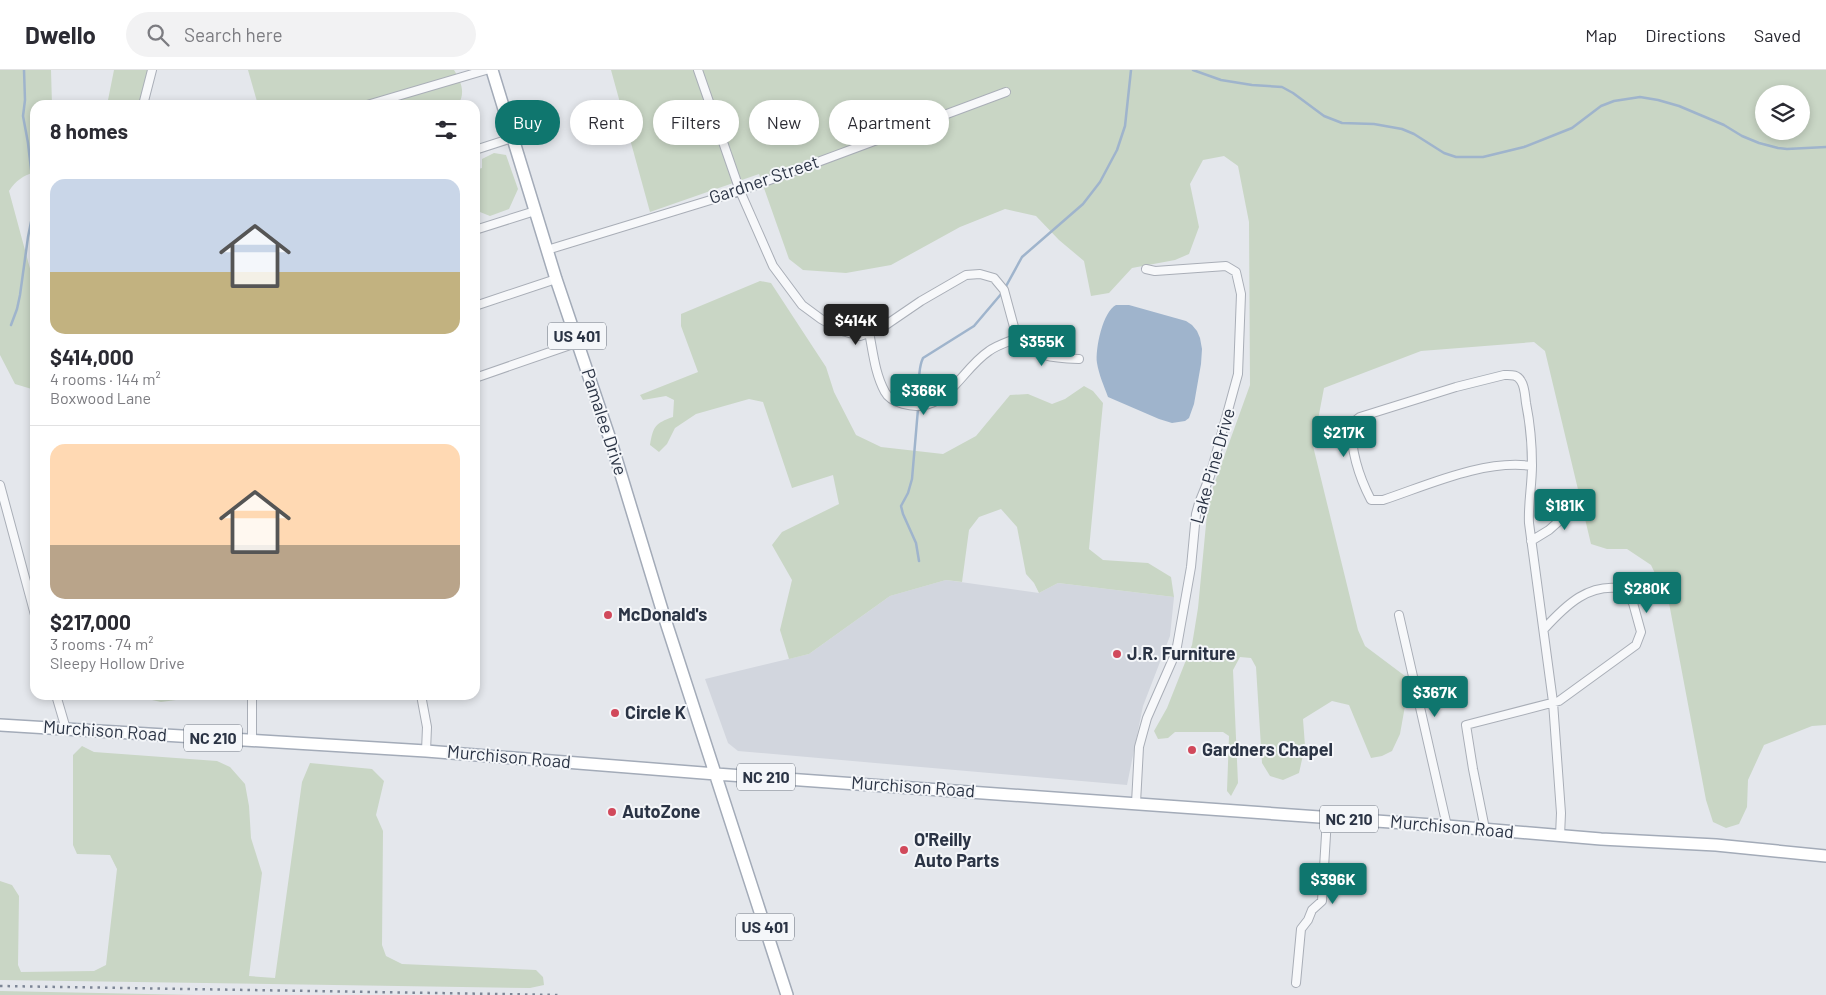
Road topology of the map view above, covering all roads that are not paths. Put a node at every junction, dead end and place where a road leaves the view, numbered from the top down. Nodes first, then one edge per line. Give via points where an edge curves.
1 (152, 70) edge
2 (486, 70) edge
3 (492, 70) edge
4 (698, 70) edge
5 (1006, 92) dead end
6 (144, 100) edge
7 (384, 100) edge
8 (501, 100) edge
9 (495, 144) edge
10 (514, 145) edge
11 (480, 148) edge
12 (740, 190) junction
13 (535, 211) junction
14 (480, 228) edge
15 (548, 250) junction
16 (1146, 269) dead end
17 (556, 280) junction
18 (480, 304) edge
19 (869, 332) junction
20 (1017, 338) junction
21 (578, 342) junction
22 (1079, 359) dead end
23 (480, 376) edge
24 (1532, 466) junction
25 (0, 486) edge
26 (1585, 498) dead end
27 (1531, 541) junction
28 (30, 597) edge
29 (1399, 615) dead end
30 (1544, 629) junction
31 (57, 700) edge
32 (252, 700) edge
33 (422, 700) edge
34 (1553, 702) junction
35 (0, 725) edge
36 (66, 729) junction
37 (252, 740) junction
38 (426, 751) junction
39 (716, 774) junction
40 (1136, 803) junction
41 (1327, 818) junction
42 (1447, 826) junction
43 (1485, 829) junction
44 (1560, 836) junction
45 (1826, 856) edge
46 (1296, 983) dead end
47 (787, 995) edge

1 - 6 street
2 - 7 street
3 - 8 main road, Pamalee Drive / US 401
4 - 12 street
5 - 12 street, Gardner Street
9 - 11 street
10 - 13 main road, Pamalee Drive / US 401
12 - 15 street, Gardner Street
12 - 19 street via 774,266 802,305 842,331 860,336
13 - 14 street
13 - 15 main road, Pamalee Drive / US 401
15 - 17 main road, Pamalee Drive / US 401
16 - 40 street, Lake Pine Drive via 1226,266 1236,272 1241,294 1238,374 1196,514 1191,567 1176,652 1147,718 1139,747
17 - 18 street
17 - 21 main road, Pamalee Drive / US 401
19 - 20 street via 966,275 980,274 994,278 1004,290
19 - 20 street via 879,378 886,394 896,402 912,406 932,404 944,397 990,350
20 - 22 street via 1053,359
21 - 23 street
21 - 39 main road, Pamalee Drive / US 401
24 - 24 street via 1523,385 1511,374 1360,417 1351,424 1351,443 1371,500 1383,500 1477,469 1517,464
24 - 27 street via 1528,510
25 - 28 street
26 - 27 street via 1549,530
27 - 30 street
29 - 42 street
30 - 34 street
30 - 34 street via 1564,606 1594,590 1611,586 1624,589 1633,603 1641,632 1636,645 1570,694
31 - 36 street
32 - 37 street
33 - 38 street via 427,727
34 - 43 street via 1466,725
34 - 44 street
35 - 36 main road, Murchison Road / NC 210
36 - 37 main road, Murchison Road / NC 210
37 - 38 main road, Murchison Road / NC 210
38 - 39 main road, Murchison Road / NC 210
39 - 40 main road, Murchison Road / NC 210
39 - 47 main road, US 401
40 - 41 main road, Murchison Road / NC 210
41 - 42 main road, Murchison Road / NC 210
41 - 46 street via 1322,901 1312,910 1301,929
42 - 43 main road, Murchison Road / NC 210
43 - 44 main road, Murchison Road / NC 210
44 - 45 main road, Murchison Road / NC 210

